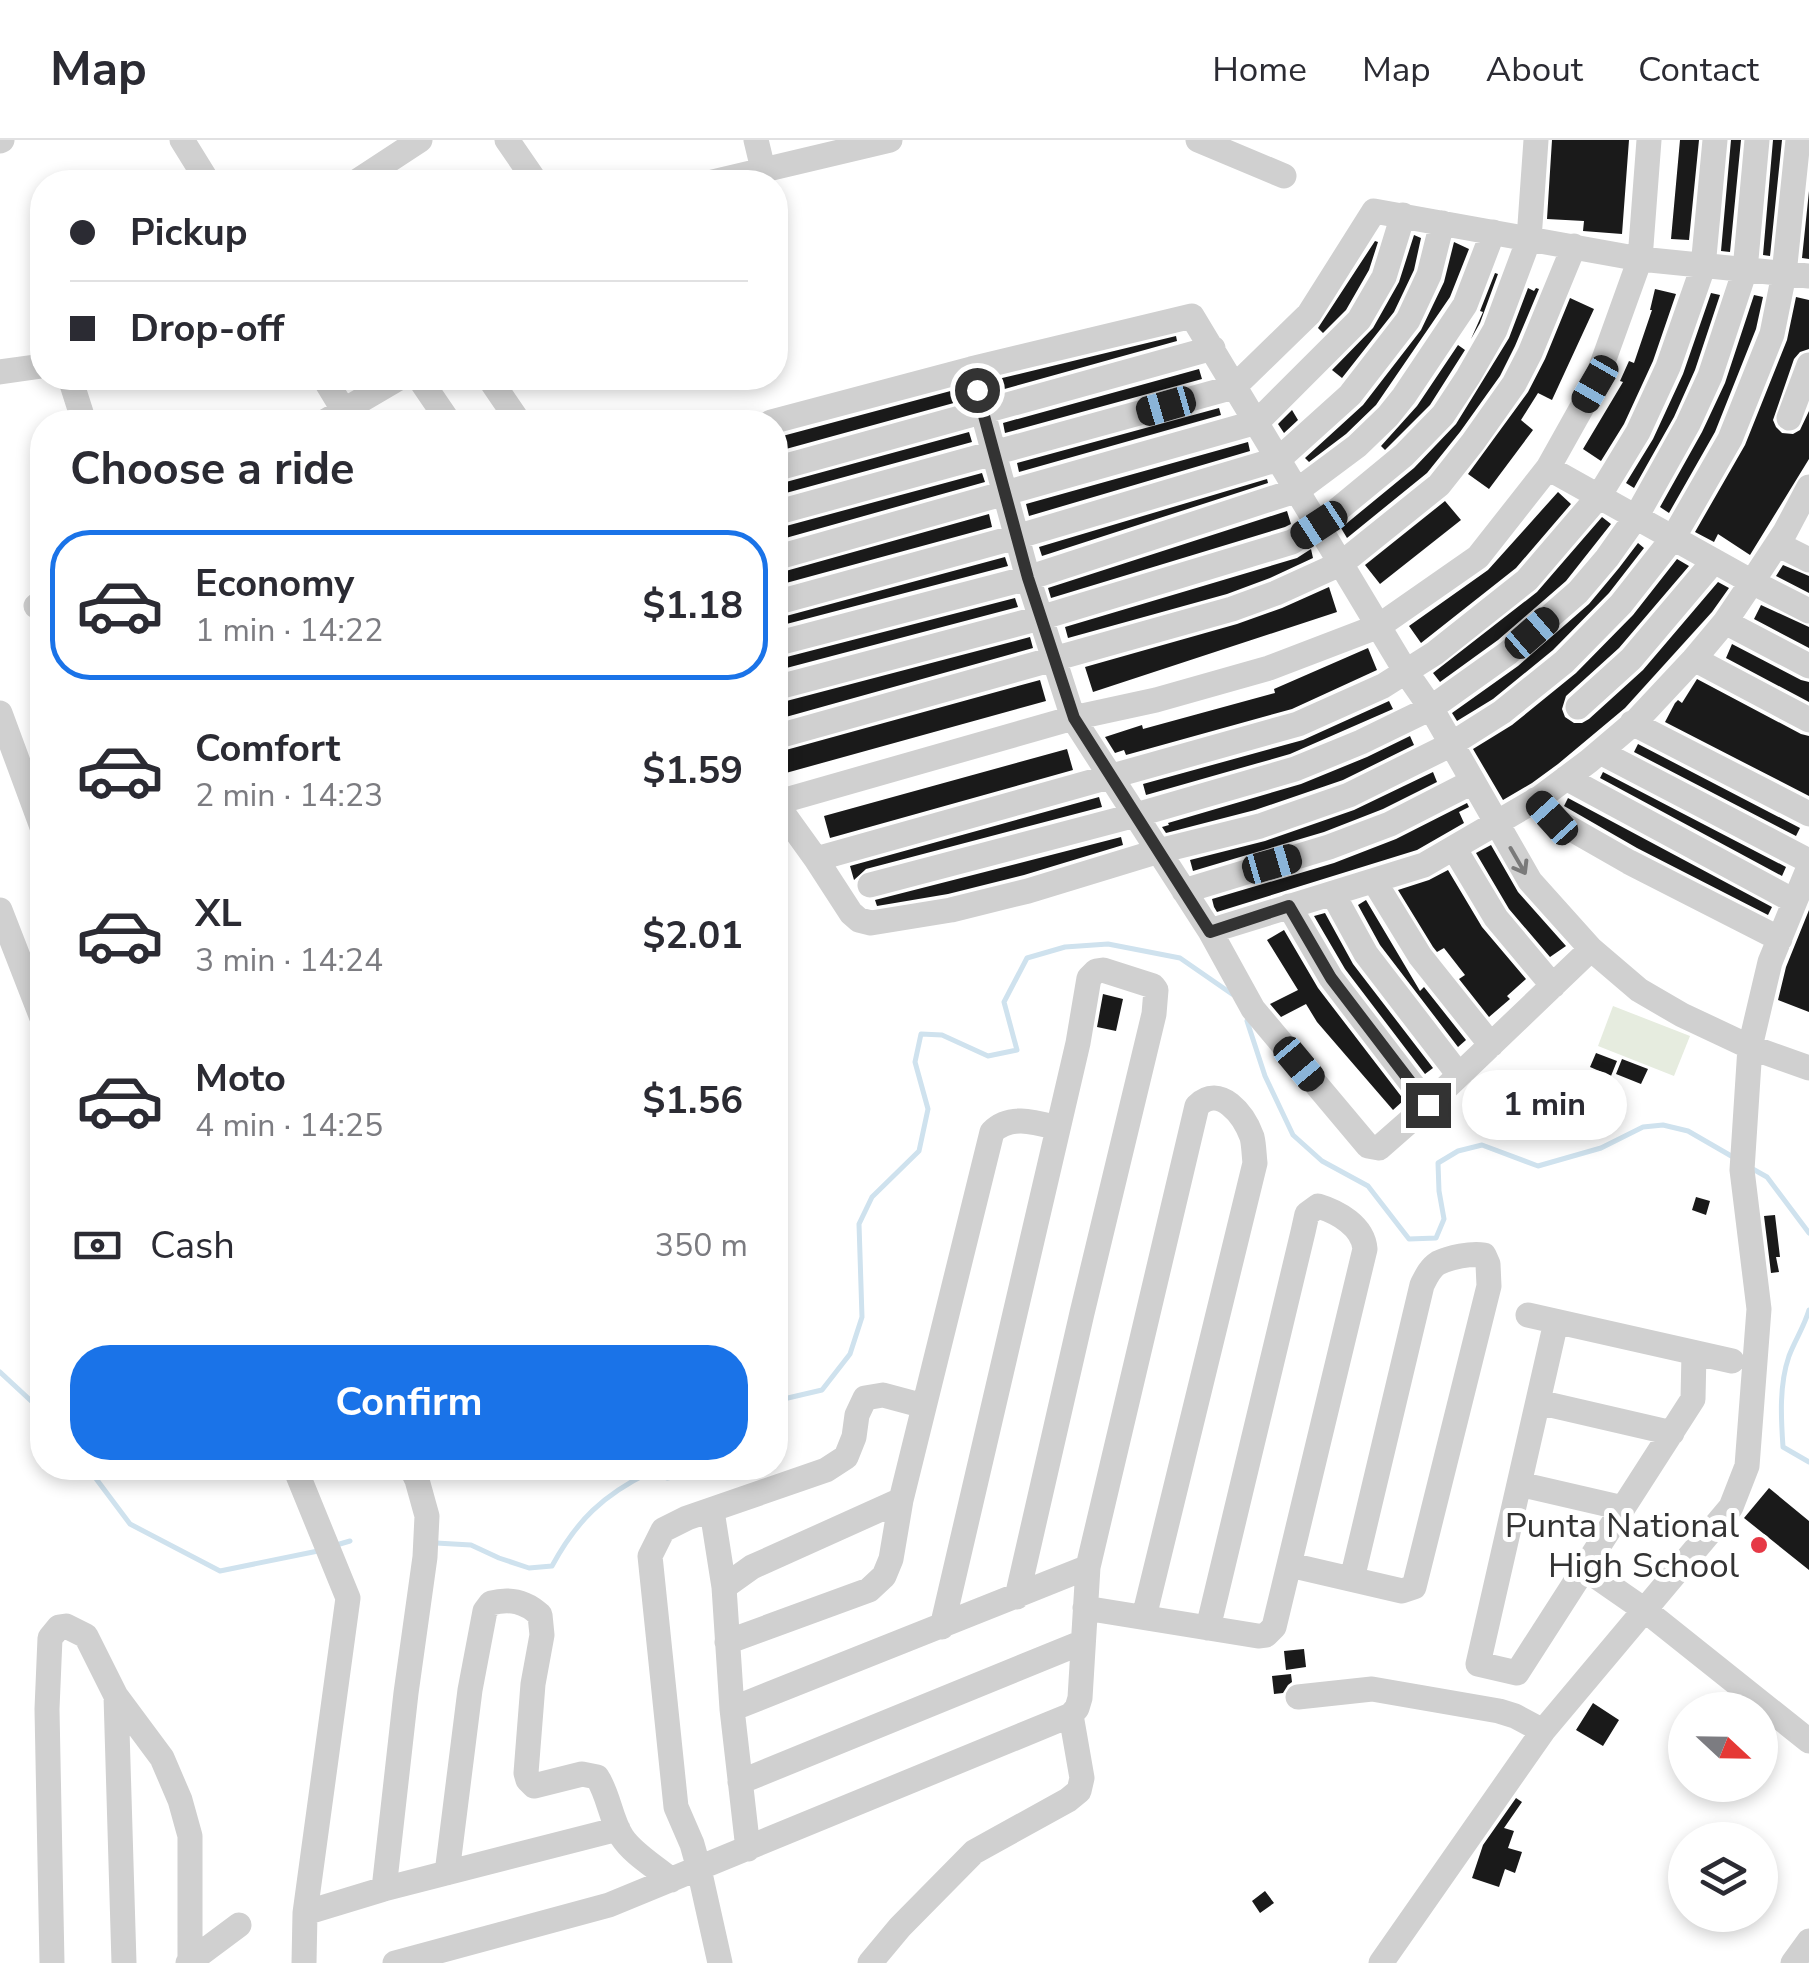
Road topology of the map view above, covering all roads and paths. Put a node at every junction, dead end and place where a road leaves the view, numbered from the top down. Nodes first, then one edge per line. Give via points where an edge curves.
1 (182, 140) edge
2 (420, 140) edge
3 (506, 140) edge
4 (756, 140) edge
5 (890, 140) edge
6 (1198, 140) edge
7 (1536, 140) edge
8 (1649, 140) edge
9 (1715, 140) edge
10 (1758, 140) edge
11 (1798, 140) edge
12 (764, 169) junction
13 (201, 170) edge
14 (374, 170) edge
15 (527, 170) edge
16 (760, 170) edge
17 (1284, 176) dead end
18 (1404, 215) junction
19 (1442, 223) junction
20 (1492, 232) junction
21 (1530, 239) junction
22 (1574, 246) junction
23 (1640, 259) junction
24 (1703, 267) junction
25 (1744, 270) junction
26 (1797, 275) edge
27 (1213, 348) junction
28 (1809, 365) edge
29 (30, 368) edge
30 (971, 369) junction
31 (0, 372) edge
32 (1234, 387) junction
33 (379, 390) edge
34 (346, 410) edge
35 (983, 412) junction
36 (788, 417) edge
37 (1789, 418) dead end
38 (1257, 422) junction
39 (994, 454) junction
40 (1279, 458) junction
41 (788, 465) edge
42 (1548, 468) junction
43 (1298, 490) junction
44 (1006, 494) junction
45 (1599, 496) junction
46 (1805, 501) edge
47 (788, 509) edge
48 (1636, 517) junction
49 (1319, 525) junction
50 (1016, 537) junction
51 (1673, 538) junction
52 (1777, 544) junction
53 (788, 554) edge
54 (1809, 560) edge
55 (1714, 561) junction
56 (1342, 563) junction
57 (1028, 578) junction
58 (1752, 582) junction
59 (788, 599) edge
60 (1809, 611) edge
61 (1040, 618) junction
62 (1725, 622) junction
63 (1379, 626) junction
64 (788, 641) edge
65 (1053, 659) junction
66 (1694, 659) junction
67 (1809, 666) edge
68 (1406, 672) junction
69 (788, 685) edge
70 (1431, 708) junction
71 (1578, 708) dead end
72 (0, 713) edge
73 (1074, 718) junction
74 (1809, 720) edge
75 (1632, 723) junction
76 (788, 733) edge
77 (1450, 745) junction
78 (1600, 752) junction
79 (1112, 777) junction
80 (1566, 778) junction
81 (1472, 782) junction
82 (30, 794) edge
83 (788, 798) edge
84 (1536, 800) junction
85 (1809, 814) edge
86 (1136, 815) junction
87 (788, 820) edge
88 (1496, 823) junction
89 (1454, 848) junction
90 (1159, 851) junction
91 (816, 859) junction
92 (1809, 864) edge
93 (1374, 881) junction
94 (870, 885) dead end
95 (1184, 891) junction
96 (1333, 894) junction
97 (1794, 901) junction
98 (1289, 906) junction
99 (0, 910) edge
100 (1210, 932) junction
101 (1780, 938) junction
102 (1591, 950) junction
103 (1553, 986) junction
104 (30, 987) edge
105 (1492, 1045) junction
106 (1750, 1047) junction
107 (1809, 1068) edge
108 (1460, 1075) junction
109 (1428, 1105) junction
110 (1058, 1128) junction
111 (1528, 1315) dead end
112 (1556, 1322) junction
113 (1694, 1353) junction
114 (1732, 1362) dead end
115 (1538, 1402) junction
116 (924, 1406) junction
117 (1672, 1433) junction
118 (300, 1480) edge
119 (418, 1480) edge
120 (1519, 1484) junction
121 (901, 1500) junction
122 (1623, 1508) junction
123 (712, 1511) junction
124 (1290, 1564) junction
125 (1088, 1568) junction
126 (1584, 1568) junction
127 (1352, 1579) junction
128 (724, 1587) junction
129 (1017, 1596) junction
130 (1084, 1608) junction
131 (1646, 1611) junction
132 (1144, 1617) junction
133 (942, 1627) junction
134 (1208, 1628) junction
135 (727, 1642) junction
136 (1083, 1642) junction
137 (116, 1696) junction
138 (1298, 1697) dead end
139 (732, 1710) junction
140 (1071, 1715) junction
141 (1543, 1731) junction
142 (1809, 1741) edge
143 (740, 1782) junction
144 (618, 1829) junction
145 (748, 1848) junction
146 (699, 1868) junction
147 (448, 1873) junction
148 (671, 1880) junction
149 (384, 1890) junction
150 (305, 1913) junction
151 (240, 1925) dead end
152 (1809, 1941) edge
153 (189, 1962) edge
154 (52, 1963) edge
155 (124, 1963) edge
156 (304, 1963) edge
157 (396, 1963) edge
158 (720, 1963) edge
159 (870, 1963) edge
160 (1381, 1963) edge
161 (1793, 1963) edge

1 - 13 street
2 - 14 street
3 - 15 street
4 - 12 street
5 - 12 street
6 - 17 street
7 - 21 street
8 - 23 street
9 - 24 street
10 - 25 street
11 - 26 street
12 - 16 street
18 - 19 street
18 - 32 street via 1370,214 1310,314
18 - 38 street via 1384,278 1359,320
19 - 20 street
19 - 40 street via 1430,276 1408,320 1350,395
20 - 21 street
20 - 43 street via 1465,305 1404,396 1357,446
21 - 22 street
21 - 49 street via 1495,330 1443,415
22 - 23 street
22 - 56 street via 1530,354 1473,442 1438,485
23 - 24 street
23 - 42 street via 1595,384
24 - 25 street
24 - 45 street via 1668,368
25 - 26 street
25 - 48 street via 1710,376
26 - 51 street via 1730,439
27 - 30 street via 1190,316
27 - 32 street
27 - 35 street
28 - 37 street
29 - 31 street
30 - 35 street
30 - 36 street
32 - 38 street
32 - 39 street
33 - 34 street
35 - 39 street
35 - 41 street
38 - 40 street
38 - 44 street
39 - 44 street
39 - 47 street
40 - 43 street
40 - 50 street
42 - 45 street
42 - 63 street via 1478,557
43 - 49 street
43 - 57 street
44 - 50 street
44 - 53 street
45 - 48 street
45 - 68 street via 1527,580
46 - 52 street
48 - 51 street
48 - 70 street via 1578,592 1508,654
49 - 56 street
49 - 61 street via 1292,542
50 - 57 street
50 - 59 street
51 - 55 street
51 - 77 street via 1564,662
52 - 54 street
52 - 58 street
55 - 58 street
55 - 71 street via 1631,659
56 - 63 street
56 - 65 street via 1232,608
57 - 61 street
57 - 64 street
58 - 60 street
58 - 62 street
61 - 65 street
61 - 69 street
62 - 66 street
62 - 67 street
63 - 68 street
63 - 73 street via 1269,668
65 - 73 street
65 - 76 street
66 - 74 street
66 - 75 street
68 - 70 street
68 - 79 street via 1298,724
70 - 77 street
70 - 86 street via 1295,769
72 - 82 street
73 - 79 street
73 - 83 street
75 - 78 street
75 - 85 street
77 - 81 street
77 - 90 street via 1349,795
78 - 80 street
78 - 92 street
79 - 86 street
79 - 91 street
80 - 84 street
80 - 97 street
81 - 88 street
81 - 95 street via 1390,824
84 - 88 street
84 - 101 street via 1552,818 1629,862
86 - 90 street
86 - 94 street
87 - 91 street
88 - 89 street
88 -> 102 street via 1530,881
89 - 93 street
89 - 103 street via 1496,918
90 - 91 street via 1028,891 871,923 852,913
90 - 95 street
92 - 97 street
93 - 96 street
93 - 105 street via 1420,956
95 - 100 street
96 - 98 street
96 - 108 street via 1366,954
97 - 101 street
98 - 100 street
98 - 109 street via 1331,978
99 - 104 street
100 - 109 street via 1252,1009 1368,1146 1379,1148
101 - 106 street
102 - 103 street
102 - 106 street via 1639,990
103 - 105 street
105 - 108 street
106 - 107 street
106 - 131 street via 1742,1161 1759,1309 1747,1466 1731,1507
108 - 109 street
110 - 116 street via 1026,1120 1001,1122 992,1132
110 - 129 street via 1089,978 1103,970 1154,986 1154,1014
110 - 133 street
111 - 112 street
112 - 113 street
112 - 115 street
113 - 114 street
113 - 117 street via 1693,1399
115 - 117 street
115 - 120 street
116 - 121 street
116 - 123 street via 866,1398 846,1456 826,1470
117 - 122 street
118 - 150 street via 348,1598
119 - 149 street via 427,1516 425,1557
120 - 122 street
120 - 126 street via 1478,1664 1517,1673
121 - 128 street via 752,1567
121 - 135 street via 884,1576 869,1590
122 - 126 street
123 - 128 street
123 - 146 street via 663,1530 650,1556 676,1807
124 - 127 street
124 - 134 street via 1274,1628 1266,1635
124 - 134 street via 1365,1248 1353,1226 1318,1206 1302,1232
125 - 129 street
125 - 130 street
125 - 132 street via 1198,1106 1215,1096 1242,1118 1254,1163
126 - 131 street
127 - 127 street via 1422,1286 1438,1263 1484,1255 1489,1286 1416,1583 1402,1591
128 - 135 street
129 - 133 street
130 - 132 street
130 - 136 street
131 - 141 street
131 - 142 street
132 - 134 street
133 - 139 street
135 - 139 street
136 - 140 street via 1080,1698
136 - 143 street
137 - 153 street via 162,1758 190,1836
137 - 154 street via 86,1636 59,1628 50,1638 47,1709
137 - 155 street
138 - 141 street via 1372,1689 1499,1711
139 - 143 street
140 - 145 street
140 - 159 street via 1082,1778 1078,1791 974,1852
141 - 160 street
143 - 145 street
144 - 147 street
144 - 147 street via 596,1778 582,1774 534,1786 528,1780 540,1615 516,1600 502,1600 485,1612 476,1648
144 - 148 street
145 - 146 street
146 - 148 street
146 - 158 street
147 - 149 street
148 - 157 street via 609,1905
149 - 150 street
150 - 156 street
151 - 153 street
152 - 161 street

